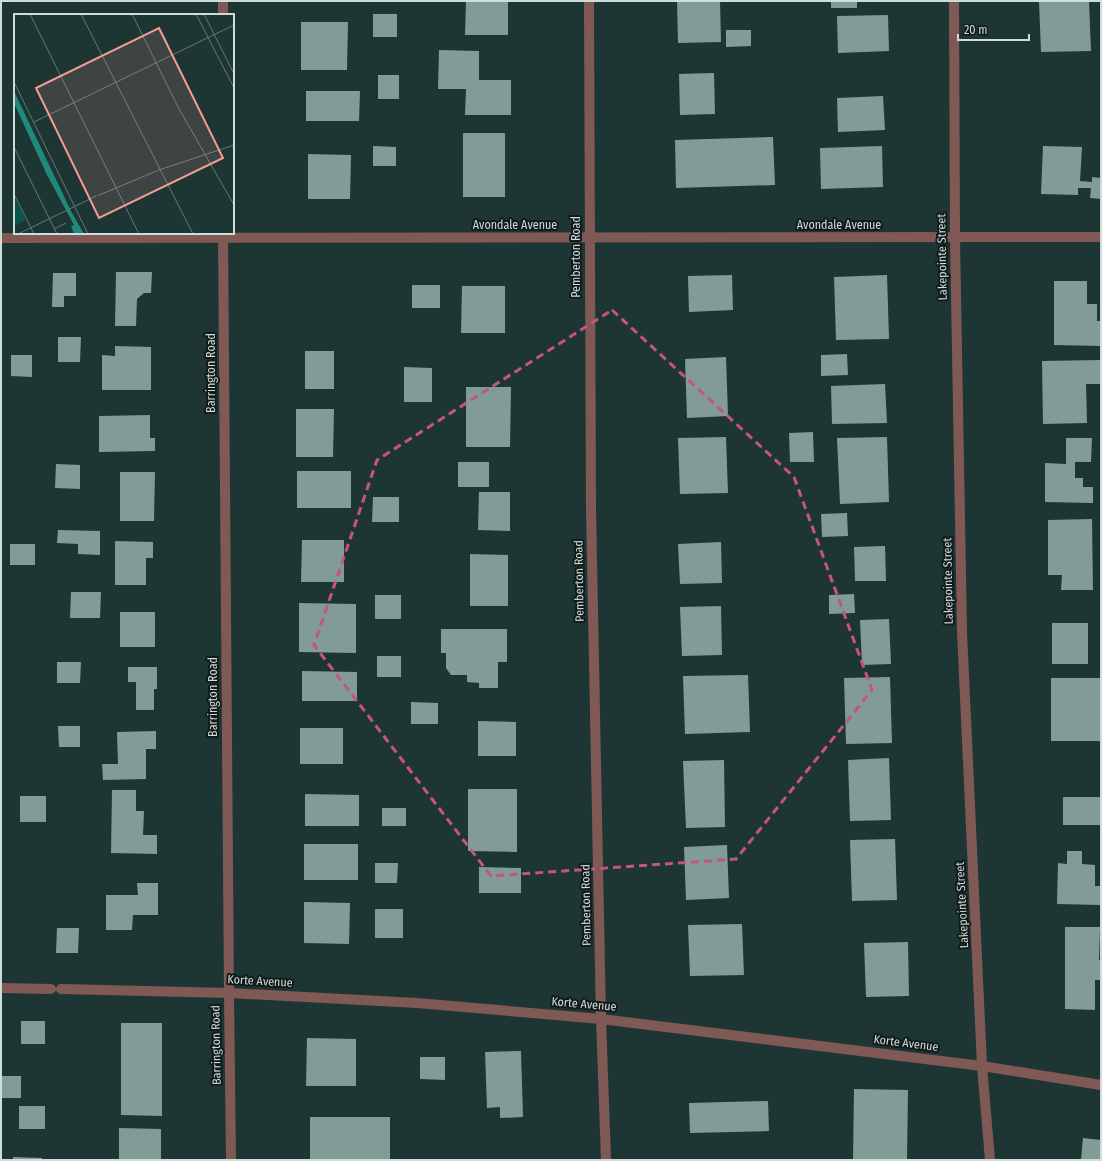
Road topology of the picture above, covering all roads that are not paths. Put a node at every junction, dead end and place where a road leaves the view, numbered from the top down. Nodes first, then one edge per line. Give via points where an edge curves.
1 (222, 1) edge
2 (589, 1) edge
3 (954, 1) edge
4 (223, 14) edge
5 (223, 236) edge
6 (1101, 237) edge
7 (1, 238) edge
8 (589, 238) junction
9 (955, 238) junction
10 (1, 988) edge
11 (229, 993) junction
12 (601, 1019) junction
13 (982, 1066) junction
14 (1101, 1085) edge
15 (231, 1160) edge
16 (606, 1160) edge
17 (990, 1160) edge

1 - 4 street
2 - 8 street, Pemberton Road
3 - 9 street, Lakepointe Street
5 - 7 street, Avondale Avenue
5 - 8 street, Avondale Avenue
5 - 11 street, Barrington Road
6 - 9 street, Avondale Avenue
8 - 9 street, Avondale Avenue
8 - 12 street, Pemberton Road via 591,510
9 - 13 street, Lakepointe Street via 962,632
10 - 11 street, Korte Avenue
11 - 12 street, Korte Avenue via 417,1003
11 - 15 street, Barrington Road
12 - 13 street, Korte Avenue
12 - 16 street, Pemberton Road
13 - 14 street, Korte Avenue
13 - 17 street, Lakepointe Street

